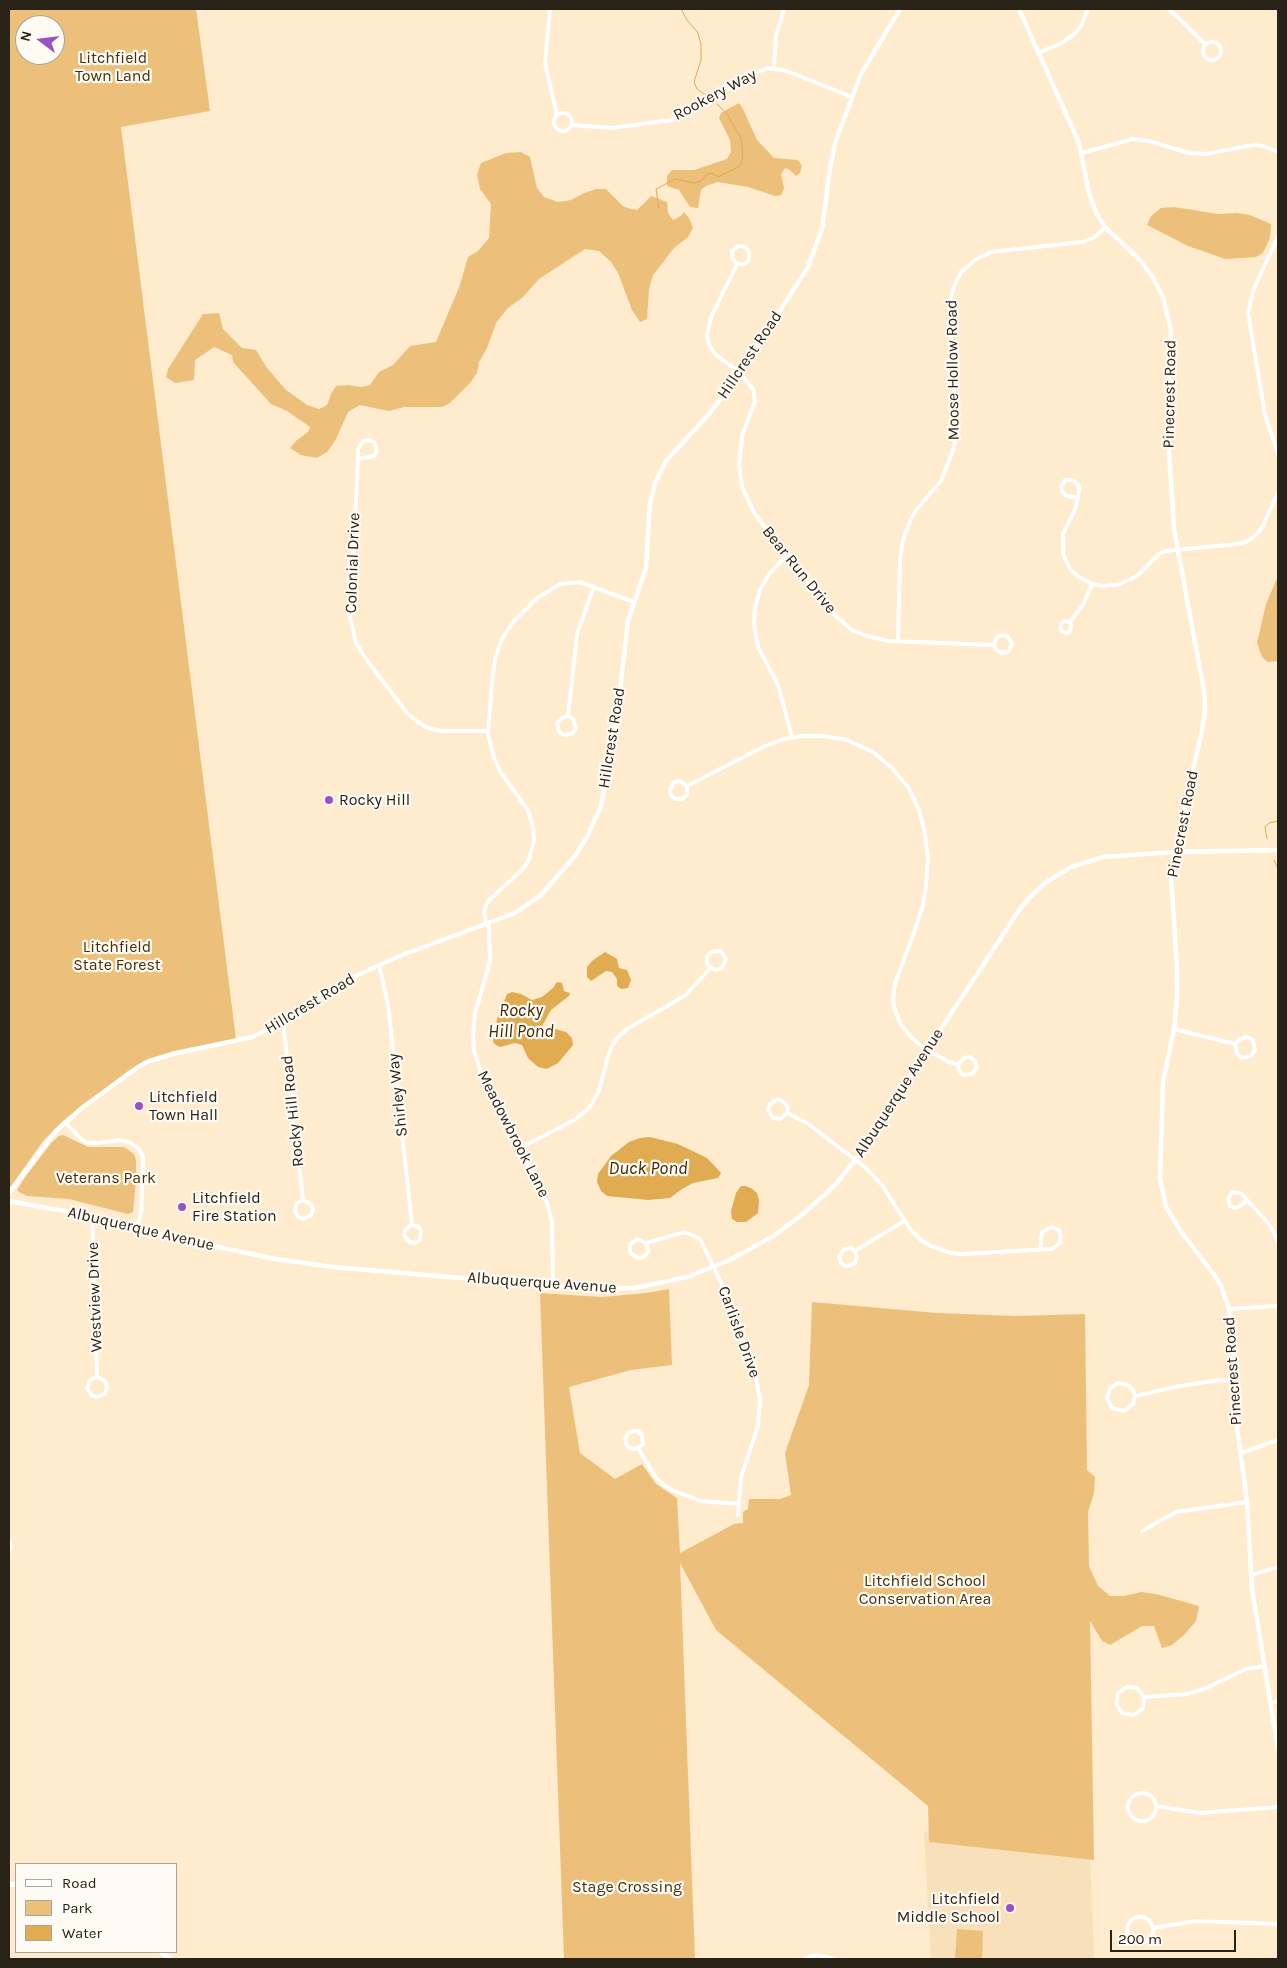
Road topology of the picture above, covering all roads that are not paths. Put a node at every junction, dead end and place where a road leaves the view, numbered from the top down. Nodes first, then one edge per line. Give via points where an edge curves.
1 (550, 9) edge
2 (784, 9) edge
3 (900, 9) edge
4 (1019, 9) edge
5 (1088, 9) edge
6 (1169, 9) edge
7 (1206, 44) junction
8 (1038, 53) junction
9 (774, 68) junction
10 (852, 97) junction
11 (557, 115) junction
12 (572, 125) junction
13 (1278, 152) edge
14 (1082, 153) junction
15 (1105, 227) junction
16 (1278, 236) edge
17 (737, 264) junction
18 (740, 373) junction
19 (1278, 454) edge
20 (358, 459) junction
21 (1278, 492) edge
22 (1078, 498) junction
23 (1177, 548) junction
24 (786, 555) junction
25 (1092, 584) junction
26 (594, 586) junction
27 (634, 602) junction
28 (1070, 622) dead end
29 (898, 642) junction
30 (994, 645) junction
31 (568, 716) junction
32 (488, 731) junction
33 (792, 737) junction
34 (687, 786) junction
35 (1278, 850) edge
36 (1175, 852) junction
37 (488, 925) junction
38 (379, 965) junction
39 (710, 968) junction
40 (283, 1022) junction
41 (1174, 1029) junction
42 (1235, 1044) junction
43 (927, 1050) junction
44 (958, 1065) junction
45 (787, 1113) junction
46 (65, 1122) junction
47 (520, 1148) junction
48 (856, 1159) junction
49 (9, 1193) edge
50 (303, 1200) junction
51 (1247, 1200) junction
52 (9, 1201) edge
53 (92, 1216) junction
54 (904, 1221) junction
55 (412, 1225) junction
56 (137, 1228) junction
57 (1278, 1241) edge
58 (646, 1243) junction
59 (1040, 1249) junction
60 (855, 1251) junction
61 (714, 1267) junction
62 (553, 1286) junction
63 (1278, 1306) edge
64 (1228, 1309) junction
65 (97, 1377) junction
66 (1236, 1381) junction
67 (1135, 1396) junction
68 (1278, 1440) edge
69 (638, 1448) junction
70 (1241, 1453) junction
71 (1247, 1502) junction
72 (738, 1504) junction
73 (738, 1515) dead end
74 (1142, 1531) dead end
75 (9, 1540) edge
76 (9, 1552) edge
77 (1278, 1568) edge
78 (1251, 1575) junction
79 (1264, 1666) junction
80 (1144, 1697) junction
81 (1278, 1701) edge
82 (1271, 1703) junction
83 (1278, 1749) edge
84 (1156, 1806) junction
85 (1278, 1807) edge
86 (1278, 1924) edge
87 (1152, 1928) junction
88 (804, 1959) edge
89 (836, 1959) edge

1 - 11 street via 545,63
2 - 9 street via 776,36
3 - 10 street, Hillcrest Road via 865,66
4 - 8 street, Pinecrest Road
5 - 8 street via 1073,35
6 - 7 street
7 - 7 street via 1203,53 1206,58 1218,59 1220,45
8 - 14 street, Pinecrest Road
9 - 10 street, Rookery Way
9 - 12 street, Rookery Way via 751,74 672,120 612,128
10 - 18 street, Hillcrest Road via 832,156 822,229 814,254
11 - 12 street, Rookery Way via 567,114
11 - 12 street, Rookery Way via 554,124 560,131 569,130
13 - 14 street via 1254,145 1205,154 1190,153 1133,139
14 - 15 street, Pinecrest Road via 1092,202
15 - 23 street, Pinecrest Road via 1146,267 1158,286 1169,319 1167,421
15 - 29 street, Moose Hollow Road via 1095,237 1082,242 991,252 975,260 957,280 950,307 954,448 941,481 910,519 903,540
16 - 19 street via 1254,288 1248,313 1265,415
17 - 17 street via 745,264 749,260 746,247 738,246 732,251 732,258
17 - 18 street, Bear Run Drive via 711,316 707,334 715,354
18 - 24 street, Bear Run Drive via 754,389 755,401 739,451 742,487 754,513
18 - 27 street, Hillcrest Road via 660,472 650,503 646,568
20 - 20 street, Colonial Drive via 374,456 377,448 374,442 360,443
20 - 32 street, Colonial Drive via 350,617 356,643 407,713 419,723 442,731
21 - 23 street via 1263,526 1248,541
22 - 22 street via 1063,493 1065,480 1076,481
22 - 25 street via 1064,529 1062,549 1073,572
23 - 25 street via 1160,553 1142,573 1129,581 1112,586
23 - 36 street, Pinecrest Road via 1204,691 1204,711
24 - 29 street, Bear Run Drive via 840,621 867,636
24 - 33 street via 760,590 755,607 755,633 761,654 778,685
25 - 28 street via 1086,602
26 - 27 street, Meadowbrook Lane
26 - 31 street via 577,634
26 - 32 street, Meadowbrook Lane via 576,582 555,586 538,598 509,628 495,661
27 - 37 street, Hillcrest Road via 628,621 608,774 596,821 574,856 541,895 515,913
29 - 30 street, Bear Run Drive
30 - 30 street, Bear Run Drive via 998,652 1004,653 1011,649 1012,643 1010,638 1002,635 996,637
31 - 31 street via 559,720 557,726 565,736 576,728
32 - 37 street, Meadowbrook Lane via 497,766 528,810 534,834 526,865 488,901 484,911
33 - 34 street via 763,747
33 - 43 street via 831,736 865,747 897,773 916,802 927,848 926,886 918,924 894,983 893,1000 901,1025
34 - 34 street via 683,782 674,782 671,795 682,799 688,792
35 - 36 street, Albuquerque Avenue
36 - 41 street, Pinecrest Road via 1171,890 1177,967
36 - 43 street, Albuquerque Avenue via 1093,859 1063,871 1045,883 1017,912
37 - 38 street, Hillcrest Road
37 - 47 street, Meadowbrook Lane via 490,961 475,1014 473,1043 482,1076
38 - 40 street, Hillcrest Road via 319,996
38 - 55 street, Shirley Way via 388,1004
39 - 39 street via 706,960 709,954 714,951 723,953 726,959 720,970
39 - 47 street via 686,995 627,1029 615,1040 596,1098 585,1112
40 - 46 street, Hillcrest Road via 246,1039 149,1061
40 - 50 street, Rocky Hill Road
41 - 42 street
41 - 64 street, Pinecrest Road via 1162,1100 1162,1193 1174,1220 1221,1286
42 - 42 street via 1246,1037 1253,1040 1255,1050 1251,1056 1242,1058 1237,1054
43 - 44 street
43 - 48 street, Albuquerque Avenue
44 - 44 street via 966,1076 977,1067 970,1057 961,1059
45 - 45 street via 788,1107 782,1100 772,1101 769,1106 773,1118 780,1119
45 - 48 street via 807,1123
46 - 49 street, Hillcrest Road via 46,1142
46 - 56 street via 87,1143 119,1140 140,1149 143,1168
47 - 62 street, Meadowbrook Lane via 550,1212
48 - 54 street via 882,1185
48 - 61 street, Albuquerque Avenue via 836,1184 804,1214 757,1246
50 - 50 street, Rocky Hill Road via 295,1212 298,1217 306,1218 313,1209
51 - 51 street via 1235,1208 1230,1206 1228,1199 1235,1192
51 - 57 street via 1269,1224
52 - 53 street, Albuquerque Avenue
53 - 56 street, Albuquerque Avenue
53 - 65 street, Westview Drive
54 - 59 street via 922,1241 951,1253
54 - 60 street
55 - 55 street, Shirley Way via 407,1227 404,1235 409,1242 415,1243 422,1234 420,1228
56 - 62 street, Albuquerque Avenue via 276,1259 333,1267
58 - 58 street via 641,1239 632,1241 630,1253 634,1257 644,1257 648,1249
58 - 61 street, Carlisle Drive via 689,1232 703,1242
59 - 59 street via 1042,1232 1048,1227 1058,1230 1062,1240 1058,1246
60 - 60 street via 846,1248 841,1251 841,1263 854,1264 857,1260
61 - 62 street, Albuquerque Avenue via 635,1288 612,1290
61 - 72 street, Carlisle Drive via 730,1301 738,1332 755,1373 760,1399 756,1434 741,1477
63 - 64 street
64 - 66 street, Pinecrest Road
65 - 65 street, Westview Drive via 90,1380 87,1388 91,1395 97,1397 105,1394 108,1387
66 - 67 street via 1220,1380
66 - 70 street, Pinecrest Road via 1236,1420
67 - 67 street via 1133,1404 1124,1411 1112,1408 1107,1398 1110,1388 1118,1383 1130,1387
68 - 70 street
69 - 69 street via 627,1446 625,1439 629,1432 638,1431 642,1435 643,1444
69 - 72 street via 654,1475 672,1490 701,1501
70 - 71 street, Pinecrest Road
71 - 74 street via 1176,1512
71 - 78 street, Pinecrest Road
72 - 73 street, Carlisle Drive
75 - 76 street
77 - 78 street
78 - 79 street, Pinecrest Road
79 - 80 street via 1240,1672 1198,1691
79 - 82 street, Pinecrest Road
80 - 80 street via 1143,1708 1137,1714 1126,1715 1117,1707 1116,1696 1127,1687 1138,1688
81 - 82 street
82 - 83 street, Pinecrest Road
84 - 84 street via 1153,1815 1142,1821 1130,1815 1128,1806 1140,1793 1149,1795
84 - 85 street via 1200,1813
86 - 87 street via 1196,1921
87 - 87 street via 1148,1940 1140,1943 1132,1940 1127,1932 1128,1924 1138,1917 1149,1921
88 - 89 street via 816,1955

